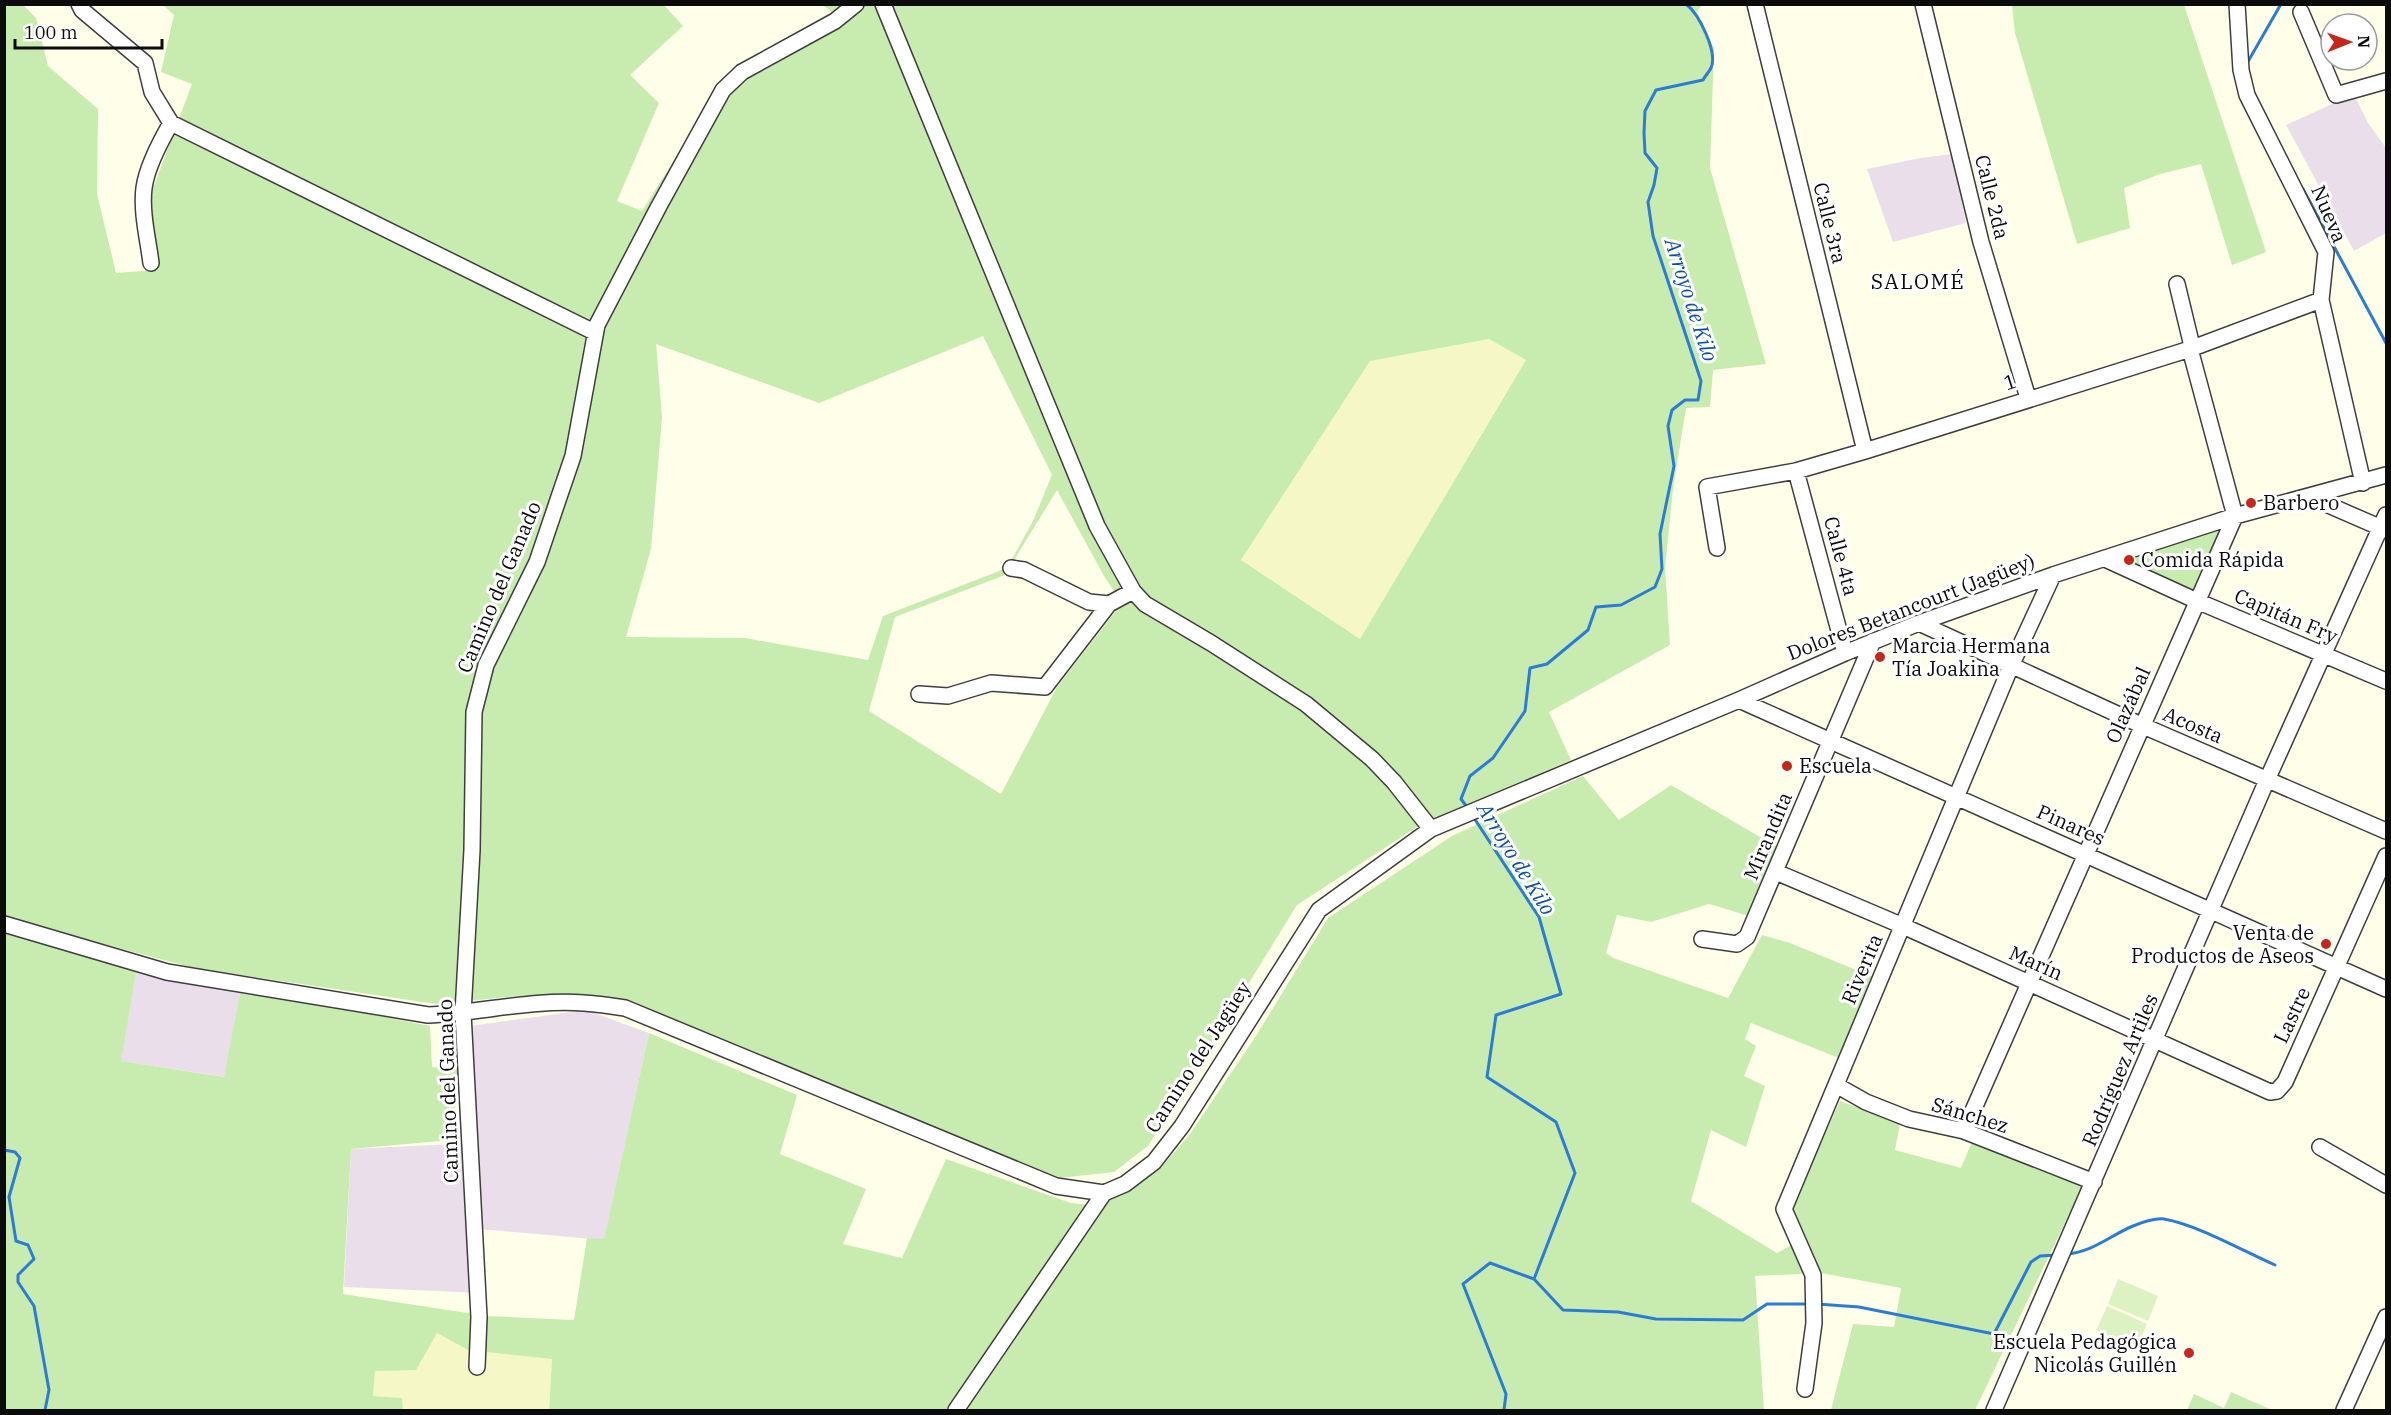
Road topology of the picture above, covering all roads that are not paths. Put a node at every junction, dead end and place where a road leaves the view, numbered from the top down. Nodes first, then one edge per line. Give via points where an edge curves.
1 (79, 4) edge
2 (856, 4) edge
3 (883, 4) edge
4 (1755, 4) edge
5 (1923, 4) edge
6 (2237, 4) edge
7 (2301, 12) dead end
8 (2386, 81) edge
9 (171, 123) junction
10 (152, 263) dead end
11 (2177, 285) dead end
12 (2321, 300) junction
13 (594, 332) junction
14 (2190, 349) junction
15 (2028, 398) junction
16 (1865, 451) junction
17 (1796, 471) junction
18 (2386, 475) edge
19 (2363, 483) junction
20 (2310, 497) junction
21 (2235, 516) junction
22 (2385, 524) edge
23 (1717, 548) dead end
24 (2105, 559) junction
25 (1011, 568) dead end
26 (2053, 575) junction
27 (1133, 591) junction
28 (2197, 601) junction
29 (1109, 604) junction
30 (1919, 623) junction
31 (1873, 641) junction
32 (1845, 653) junction
33 (2325, 654) junction
34 (2012, 666) junction
35 (2386, 681) edge
36 (920, 694) dead end
37 (1739, 700) junction
38 (2141, 725) junction
39 (1831, 742) junction
40 (2267, 780) junction
41 (1957, 796) junction
42 (1470, 813) joint
43 (1431, 829) junction
44 (2386, 831) edge
45 (2087, 855) junction
46 (2386, 856) edge
47 (1776, 872) junction
48 (2211, 911) junction
49 (4, 924) edge
50 (1903, 926) junction
51 (1702, 939) dead end
52 (2337, 967) junction
53 (2030, 983) junction
54 (2386, 989) edge
55 (464, 1013) junction
56 (2156, 1039) junction
57 (1836, 1085) junction
58 (2277, 1091) joint
59 (1964, 1131) junction
60 (2320, 1148) dead end
61 (2094, 1182) junction
62 (2386, 1185) edge
63 (1104, 1192) junction
64 (2386, 1317) edge
65 (477, 1367) dead end
66 (1806, 1389) dead end
67 (956, 1410) edge
68 (1994, 1410) edge
69 (2344, 1410) edge

1 - 9 street via 145,63 152,92
2 - 13 street, Camino del Ganado via 835,21 742,72 723,90
3 - 27 street via 1096,526
4 - 16 street, Calle 3ra
5 - 15 street, Calle 2da via 1981,242
6 - 12 street, Nueva via 2241,70 2247,95 2326,252
7 - 8 street via 2336,95
9 - 10 street via 144,189
9 - 13 street
11 - 14 street
12 - 14 street, 1
12 - 19 street, Nueva
13 - 55 street, Camino del Ganado via 573,456 537,562 486,665 474,712
14 - 15 street, 1
14 - 21 street
15 - 16 street, 1
16 - 17 street, 1
17 - 23 street, 1 via 1707,487
17 - 32 street, Calle 4ta
18 - 19 street, Dolores Betancourt (Jagüey)
19 - 20 street, Dolores Betancourt (Jagüey)
20 - 21 street, Dolores Betancourt (Jagüey)
20 - 22 street
21 - 24 street, Dolores Betancourt (Jagüey)
21 - 28 street, Olazábal
22 - 33 street, Rodríguez Artiles
24 - 26 street, Dolores Betancourt (Jagüey)
24 - 28 street, Capitán Fry
25 - 29 street via 1024,570 1089,602
26 - 30 street, Dolores Betancourt (Jagüey)
26 - 34 street, Riverita
27 - 29 street
27 - 43 street via 1145,604 1306,704 1372,759
28 - 33 street, Capitán Fry
28 - 38 street, Olazábal
29 - 36 street via 1045,687 991,683 948,696
30 - 31 street, Dolores Betancourt (Jagüey)
30 - 34 street, Acosta
31 - 32 street, Dolores Betancourt (Jagüey)
31 - 39 street, Mirandita
32 - 37 street, Dolores Betancourt (Jagüey)
33 - 35 street, Capitán Fry
33 - 40 street, Rodríguez Artiles
34 - 38 street, Acosta
34 - 41 street, Riverita
37 - 39 street, Pinares
37 - 42 street, Dolores Betancourt (Jagüey)
38 - 40 street, Acosta
38 - 45 street, Olazábal
39 - 41 street, Pinares
39 - 47 street, Mirandita
40 - 44 street, Acosta
40 - 48 street, Rodríguez Artiles
41 - 45 street, Pinares
41 - 50 street, Riverita
42 - 43 street, Camino del Jagüey
43 - 63 street, Camino del Jagüey via 1319,910 1182,1126 1154,1162 1125,1184
45 - 48 street, Pinares
45 - 53 street, Olazábal
46 - 52 street, Lastre
47 - 50 street, Marín
47 - 51 street, Mirandita via 1748,937 1737,944
48 - 52 street, Pinares
48 - 56 street, Rodríguez Artiles
49 - 55 street via 167,972 428,1015
50 - 53 street, Marín
50 - 57 street, Riverita
52 - 54 street, Pinares
52 - 58 street, Lastre
53 - 56 street, Marín
53 - 59 street, Olazábal
55 - 63 street via 583,1002 625,1008 1056,1186
55 - 65 street, Camino del Ganado via 479,1317
56 - 58 street, Marín via 2270,1092
56 - 61 street, Rodríguez Artiles
57 - 59 street, Sánchez via 1909,1119
57 - 66 street, Riverita via 1784,1209 1813,1275 1814,1323
59 - 61 street, Sánchez
60 - 62 street
61 - 68 street, Rodríguez Artiles
63 - 67 street
64 - 69 street

